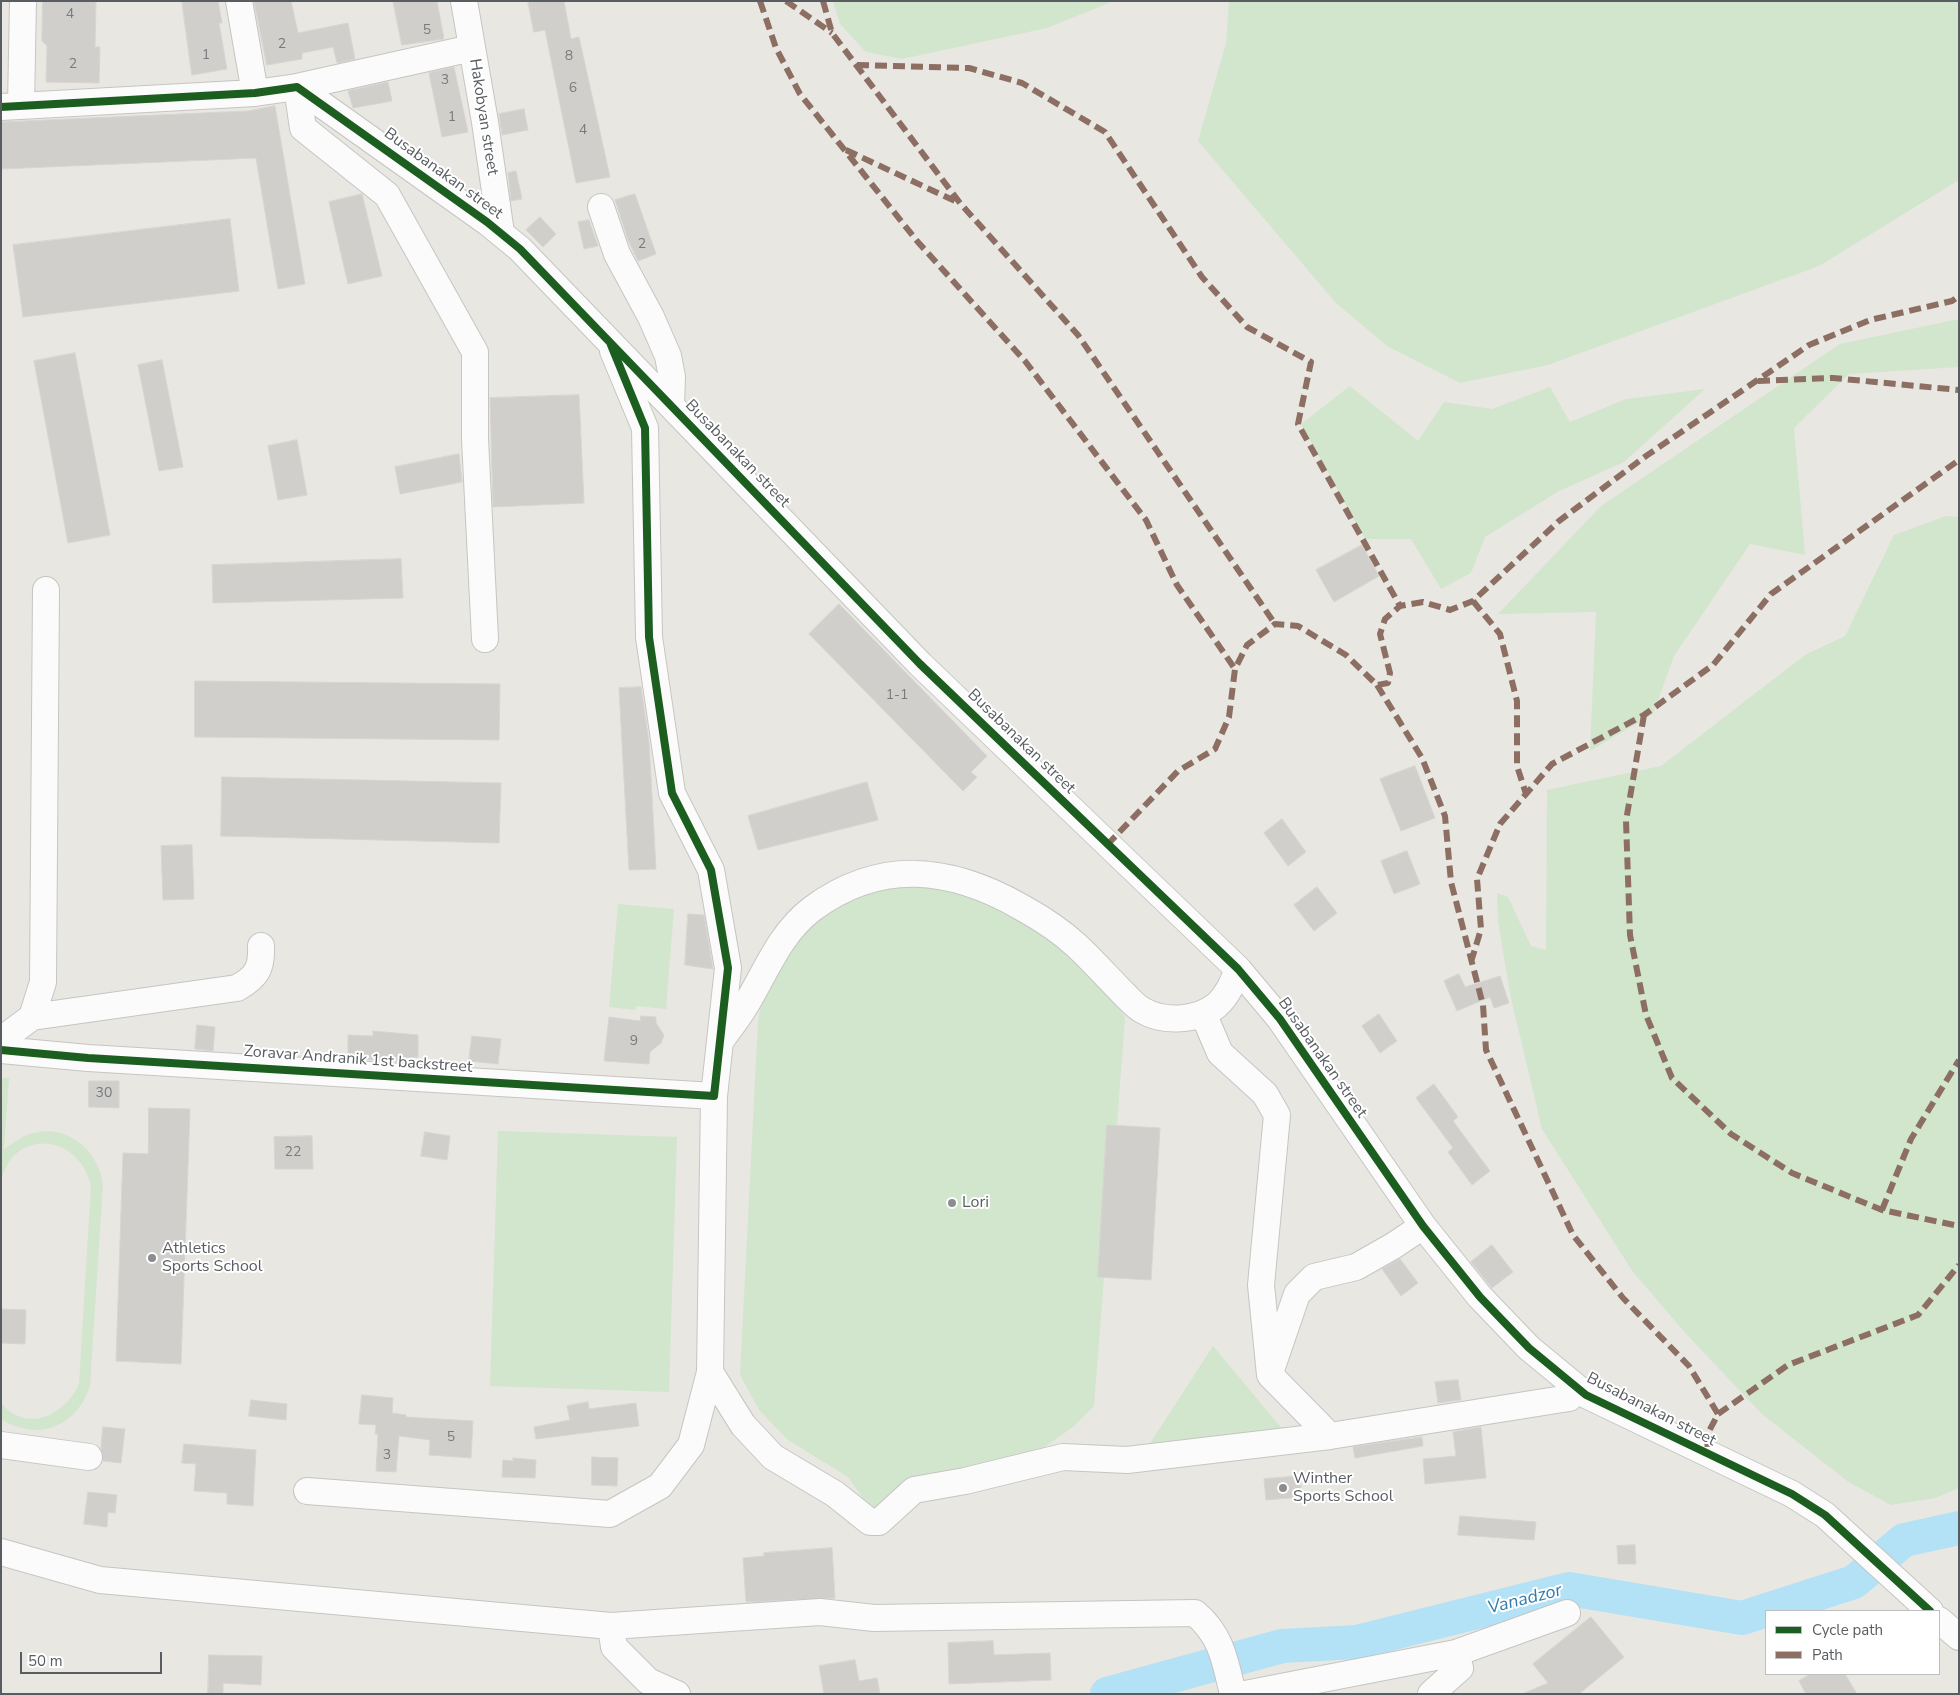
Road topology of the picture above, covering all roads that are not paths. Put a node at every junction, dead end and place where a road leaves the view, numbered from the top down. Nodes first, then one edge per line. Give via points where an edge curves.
1 (23, 1) edge
2 (239, 1) edge
3 (464, 1) edge
4 (472, 48) junction
5 (297, 87) junction
6 (255, 93) junction
7 (11, 107) edge
8 (601, 207) dead end
9 (501, 233) junction
10 (610, 341) junction
11 (671, 405) junction
12 (46, 590) dead end
13 (486, 639) dead end
14 (261, 946) dead end
15 (1238, 969) junction
16 (1203, 1013) junction
17 (32, 1016) junction
18 (1, 1040) edge
19 (720, 1042) junction
20 (1, 1050) edge
21 (714, 1096) junction
22 (1422, 1226) junction
23 (710, 1372) junction
24 (1270, 1375) junction
25 (1569, 1398) dead end
26 (1330, 1436) junction
27 (1, 1445) edge
28 (89, 1457) dead end
29 (307, 1491) dead end
30 (1, 1552) edge
31 (1928, 1610) edge
32 (1567, 1613) dead end
33 (612, 1626) junction
34 (1456, 1653) junction
35 (1231, 1684) edge
36 (677, 1694) edge
37 (1245, 1694) edge
38 (1431, 1694) edge

1 - 7 street
2 - 6 street
3 - 4 street, Hakobyan street
4 - 5 street
4 - 9 street, Hakobyan street
5 - 6 street
5 - 9 street, Busabanakan street
5 - 13 street via 303,128 387,195 475,352 475,439
6 - 7 street
8 - 11 street via 618,254 668,356 672,377
9 - 10 street, Busabanakan street
10 - 11 street, Busabanakan street
10 - 19 street via 645,428 649,636 672,793 711,870 728,968
11 - 15 street, Busabanakan street via 920,664
12 - 17 street via 43,982
14 - 17 street via 262,961 252,980 237,988
15 - 16 street via 1230,989 1217,1004
15 - 22 street, Busabanakan street via 1280,1020
16 - 19 street via 1163,1018 1141,1010 1076,945 1043,919 973,884 929,873 890,875 844,889 811,910 786,936
16 - 24 street via 1220,1053 1265,1094 1277,1115 1261,1285
17 - 18 street
19 - 21 street
20 - 21 street, Zoravar Andranik 1st backstreet
21 - 23 street
22 - 24 street via 1356,1267 1314,1277 1298,1294
22 - 31 street, Busabanakan street via 1480,1298 1529,1348 1586,1395 1792,1494 1825,1515
23 - 26 street via 743,1425 773,1457 834,1494 870,1522 879,1522 914,1490 1063,1457 1128,1460
23 - 29 street via 692,1445 660,1486 610,1514
24 - 26 street
25 - 26 street
27 - 28 street
30 - 33 street via 100,1580
32 - 34 street
33 - 35 street via 820,1612 874,1618 1195,1613 1211,1627 1222,1649
33 - 36 street via 614,1647 648,1681
34 - 37 street
34 - 38 street via 1460,1668

